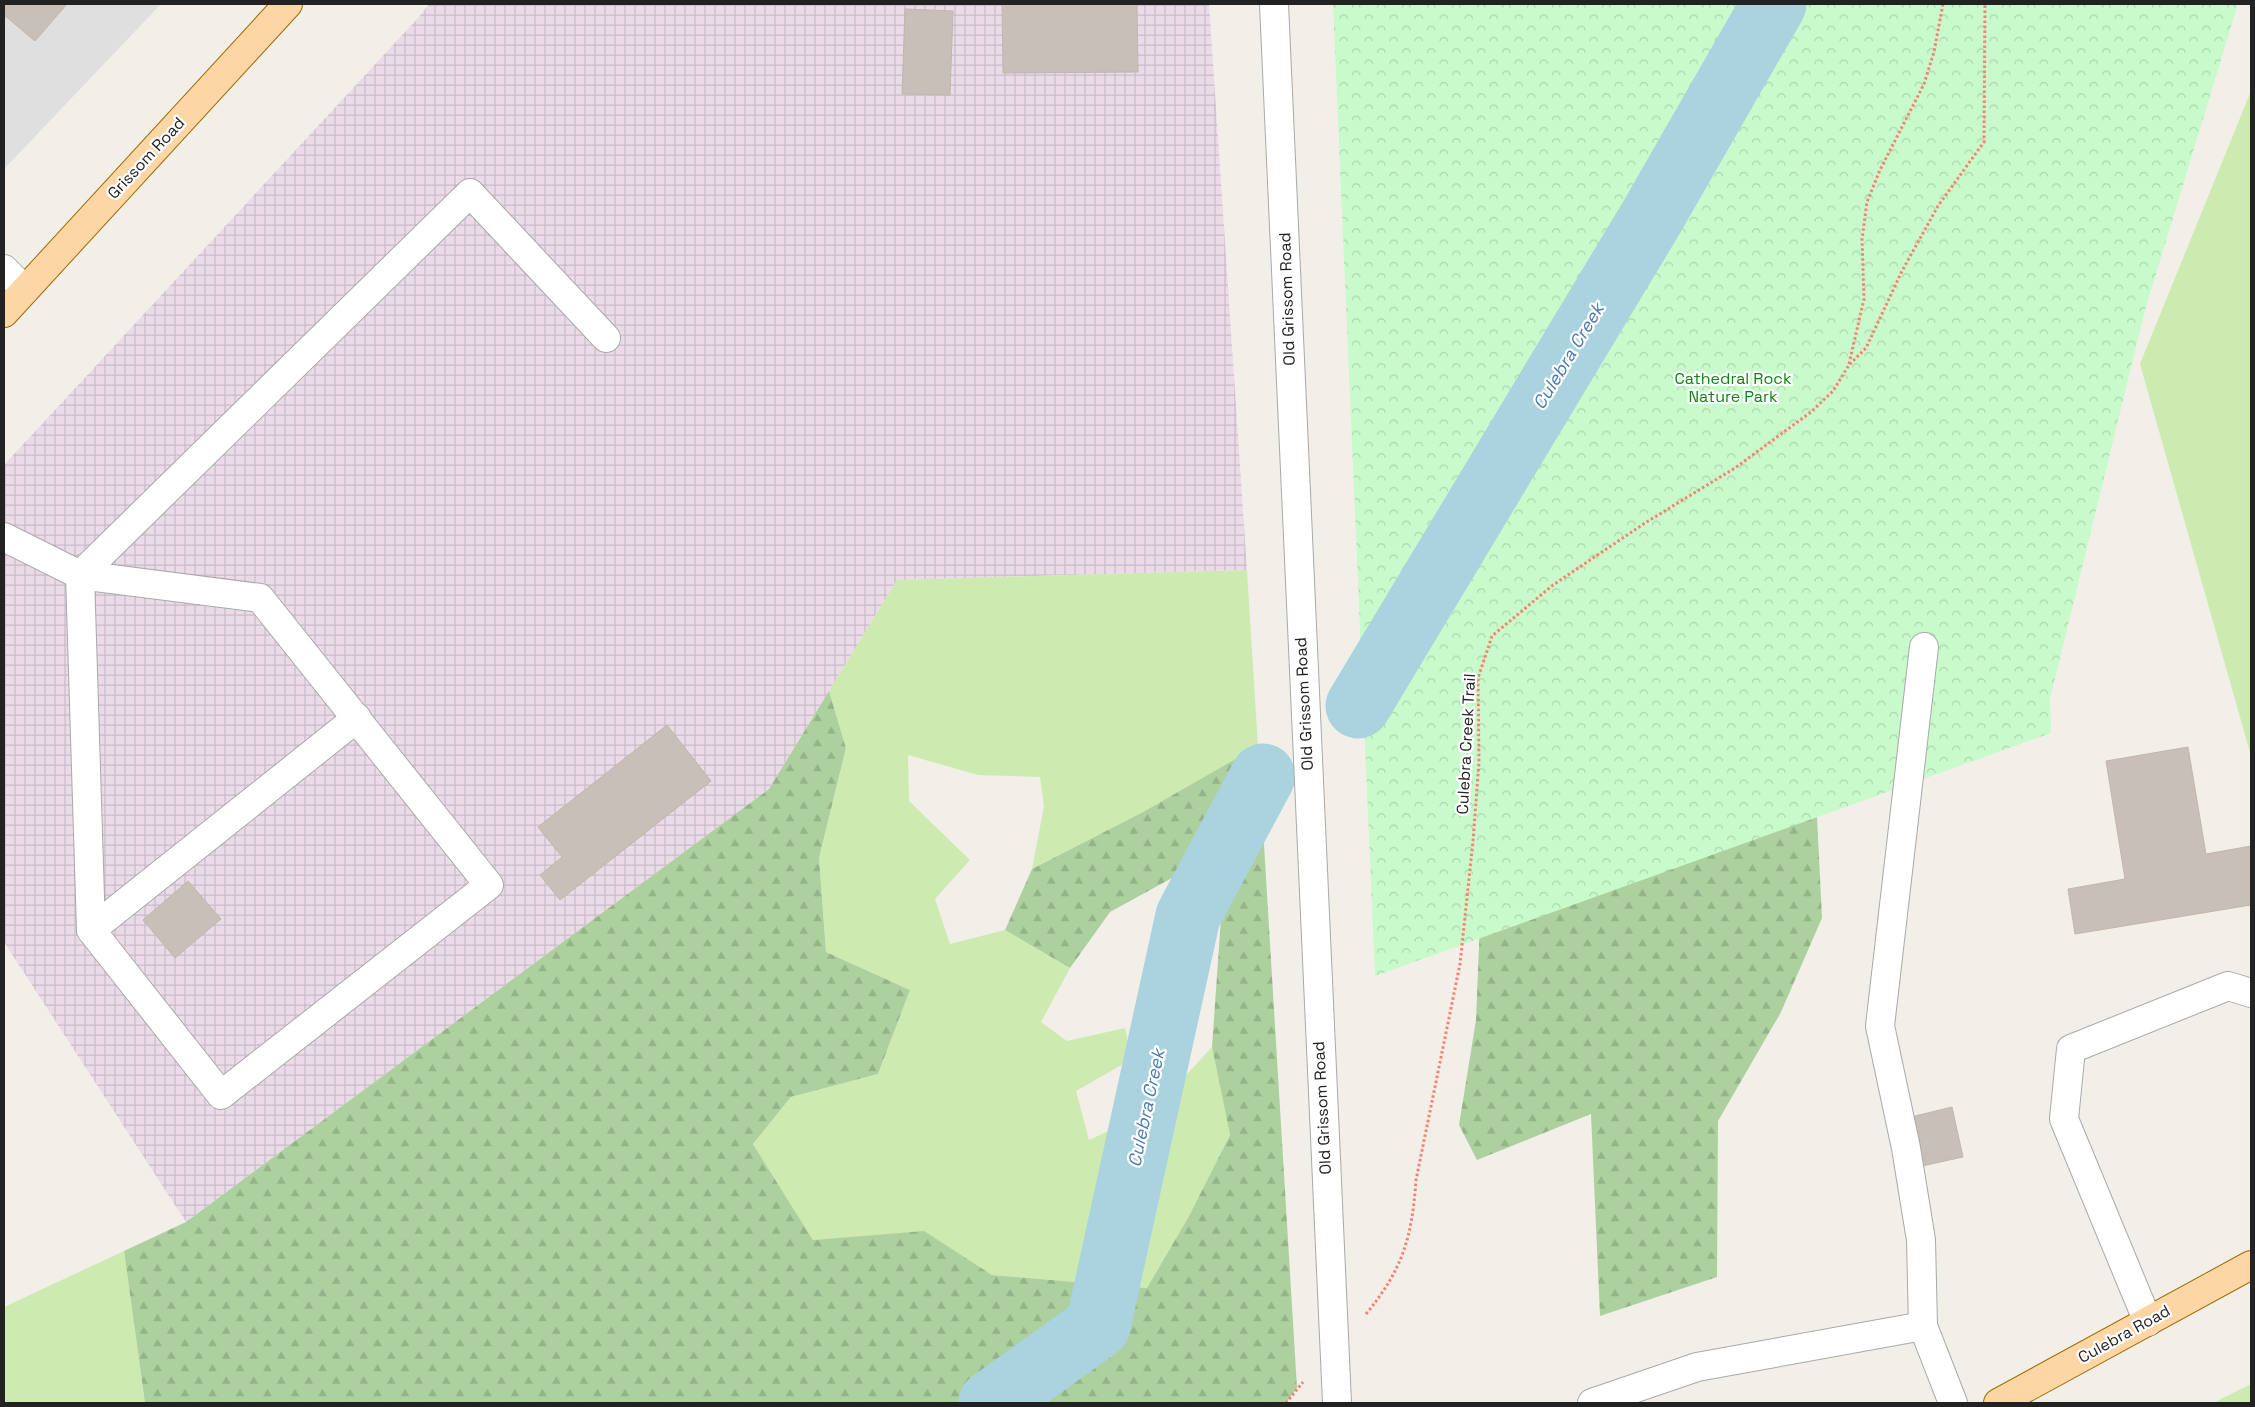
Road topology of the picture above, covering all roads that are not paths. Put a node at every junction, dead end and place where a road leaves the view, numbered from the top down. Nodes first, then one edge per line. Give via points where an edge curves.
1 (288, 4) edge
2 (1274, 4) edge
3 (4, 269) edge
4 (25, 290) junction
5 (4, 313) edge
6 (606, 338) dead end
7 (4, 537) edge
8 (80, 575) junction
9 (1924, 647) dead end
10 (357, 718) junction
11 (91, 930) junction
12 (2251, 993) edge
13 (2251, 1265) edge
14 (2148, 1322) junction
15 (1923, 1326) junction
16 (1337, 1403) edge
17 (1592, 1403) edge
18 (1952, 1403) edge
19 (1998, 1403) edge

1 - 4 main road, Grissom Road
2 - 16 street, Old Grissom Road
3 - 4 street
4 - 5 main road, Grissom Road
6 - 8 street via 470,194
7 - 8 street
8 - 10 street via 260,598
8 - 11 street
9 - 15 street via 1880,1026 1922,1240
10 - 11 street
10 - 11 street via 489,886 220,1095
12 - 14 street via 2228,986 2071,1049 2064,1119
13 - 14 main road, Culebra Road
14 - 19 main road, Culebra Road
15 - 17 street via 1697,1367
15 - 18 street

